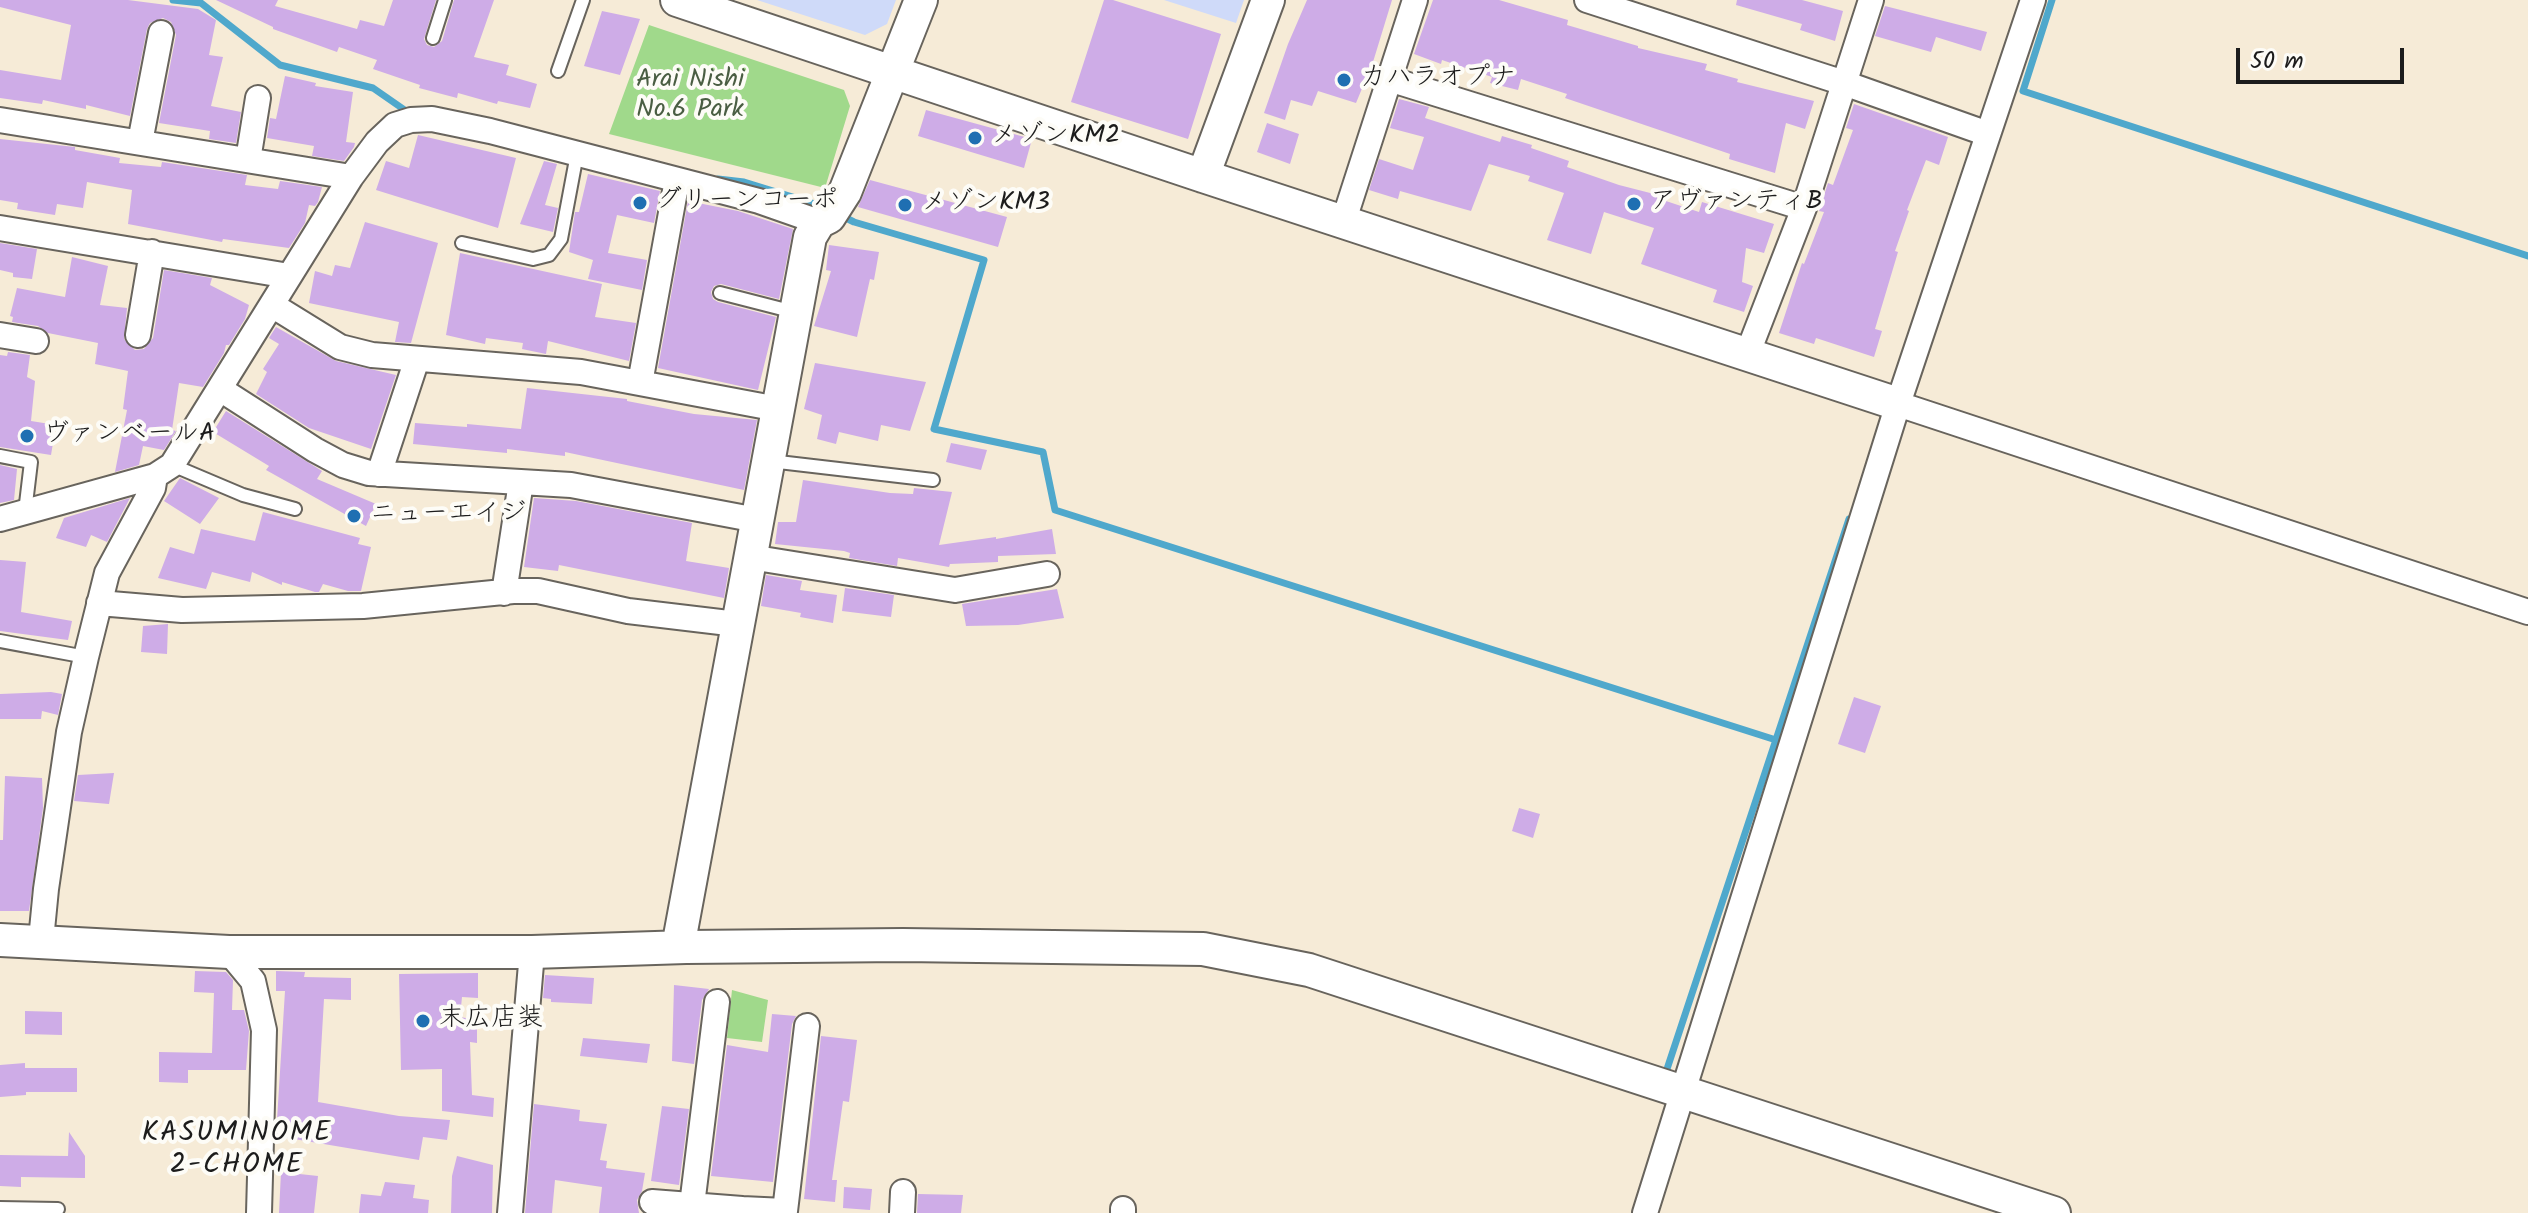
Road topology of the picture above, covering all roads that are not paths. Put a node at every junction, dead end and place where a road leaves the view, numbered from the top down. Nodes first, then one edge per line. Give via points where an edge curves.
1 (445, 0) edge
2 (583, 0) edge
3 (677, 0) edge
4 (921, 0) edge
5 (1268, 0) edge
6 (1415, 0) edge
7 (1587, 0) edge
8 (1871, 0) edge
9 (2033, 0) edge
10 (161, 33) dead end
11 (433, 38) dead end
12 (558, 71) dead end
13 (894, 72) junction
14 (1389, 79) junction
15 (1844, 83) junction
16 (258, 97) dead end
17 (0, 120) edge
18 (1988, 134) junction
19 (140, 142) junction
20 (577, 154) junction
21 (248, 160) junction
22 (1203, 176) junction
23 (351, 177) junction
24 (677, 180) junction
25 (1804, 208) junction
26 (829, 214) junction
27 (1343, 223) junction
28 (0, 228) edge
29 (462, 243) dead end
30 (152, 252) junction
31 (289, 276) junction
32 (720, 293) dead end
33 (272, 305) junction
34 (796, 313) junction
35 (0, 335) edge
36 (138, 335) dead end
37 (36, 341) dead end
38 (1747, 355) junction
39 (417, 359) junction
40 (640, 383) junction
41 (220, 389) junction
42 (1898, 404) junction
43 (778, 409) junction
44 (0, 456) edge
45 (768, 460) junction
46 (163, 470) junction
47 (379, 474) junction
48 (933, 480) dead end
49 (521, 482) junction
50 (295, 509) dead end
51 (25, 512) junction
52 (0, 519) edge
53 (757, 520) junction
54 (750, 557) junction
55 (1047, 574) dead end
56 (504, 593) junction
57 (99, 603) junction
58 (2528, 612) edge
59 (737, 624) junction
60 (0, 641) edge
61 (86, 657) junction
62 (0, 940) edge
63 (41, 940) junction
64 (678, 947) junction
65 (229, 952) junction
66 (532, 952) junction
67 (717, 1002) dead end
68 (807, 1026) dead end
69 (1685, 1092) junction
70 (652, 1202) dead end
71 (692, 1205) junction
72 (0, 1208) edge
73 (58, 1209) dead end
74 (743, 1211) edge
75 (259, 1213) edge
76 (510, 1213) edge
77 (1645, 1213) edge
78 (2054, 1213) edge

1 - 11 lane
2 - 12 lane
3 - 13 street
4 - 13 street
5 - 22 street
6 - 14 street
7 - 15 street
8 - 15 street
9 - 18 street
10 - 19 street
13 - 22 street
13 - 26 street
14 - 25 street
14 - 27 street
15 - 18 street
15 - 25 street
16 - 21 street
17 - 19 street
18 - 42 street
19 - 21 street
20 - 23 street via 432,119 411,120 395,125 377,142
20 - 24 street
20 - 29 lane via 561,239 549,255 533,259
21 - 23 street
22 - 27 street
23 - 31 street
24 - 26 street
24 - 40 street
25 - 38 street
26 - 34 street via 810,237
27 - 38 street
28 - 30 street
30 - 31 street
30 - 36 street
31 - 33 street
32 - 34 lane
33 - 39 street via 340,347
33 - 41 street
34 - 43 street
35 - 37 street
38 - 42 street
39 - 40 street via 581,372
39 - 47 street
40 - 43 street
41 - 46 street
41 - 47 street via 334,460
42 - 58 street
42 - 69 street
43 - 45 street
44 - 51 lane via 31,462
45 - 48 lane
45 - 53 street
46 - 50 lane
46 - 51 street
46 - 57 street via 107,573
47 - 49 street
49 - 53 street via 595,488
49 - 56 street
51 - 52 street
53 - 54 street
54 - 55 street via 955,590
54 - 59 street
56 - 57 street via 363,606 182,610
56 - 59 street via 538,591 628,611
57 - 61 street
59 - 64 street
60 - 61 lane
61 - 63 street via 69,732
62 - 63 street
63 - 65 street
64 - 66 street
64 - 69 street via 1203,949 1309,970
65 - 66 street
65 - 75 street via 253,981 264,1030
66 - 76 street
67 - 71 street
68 - 74 street via 785,1211
69 - 77 street
69 - 78 street
70 - 71 street
71 - 74 street
72 - 73 lane

